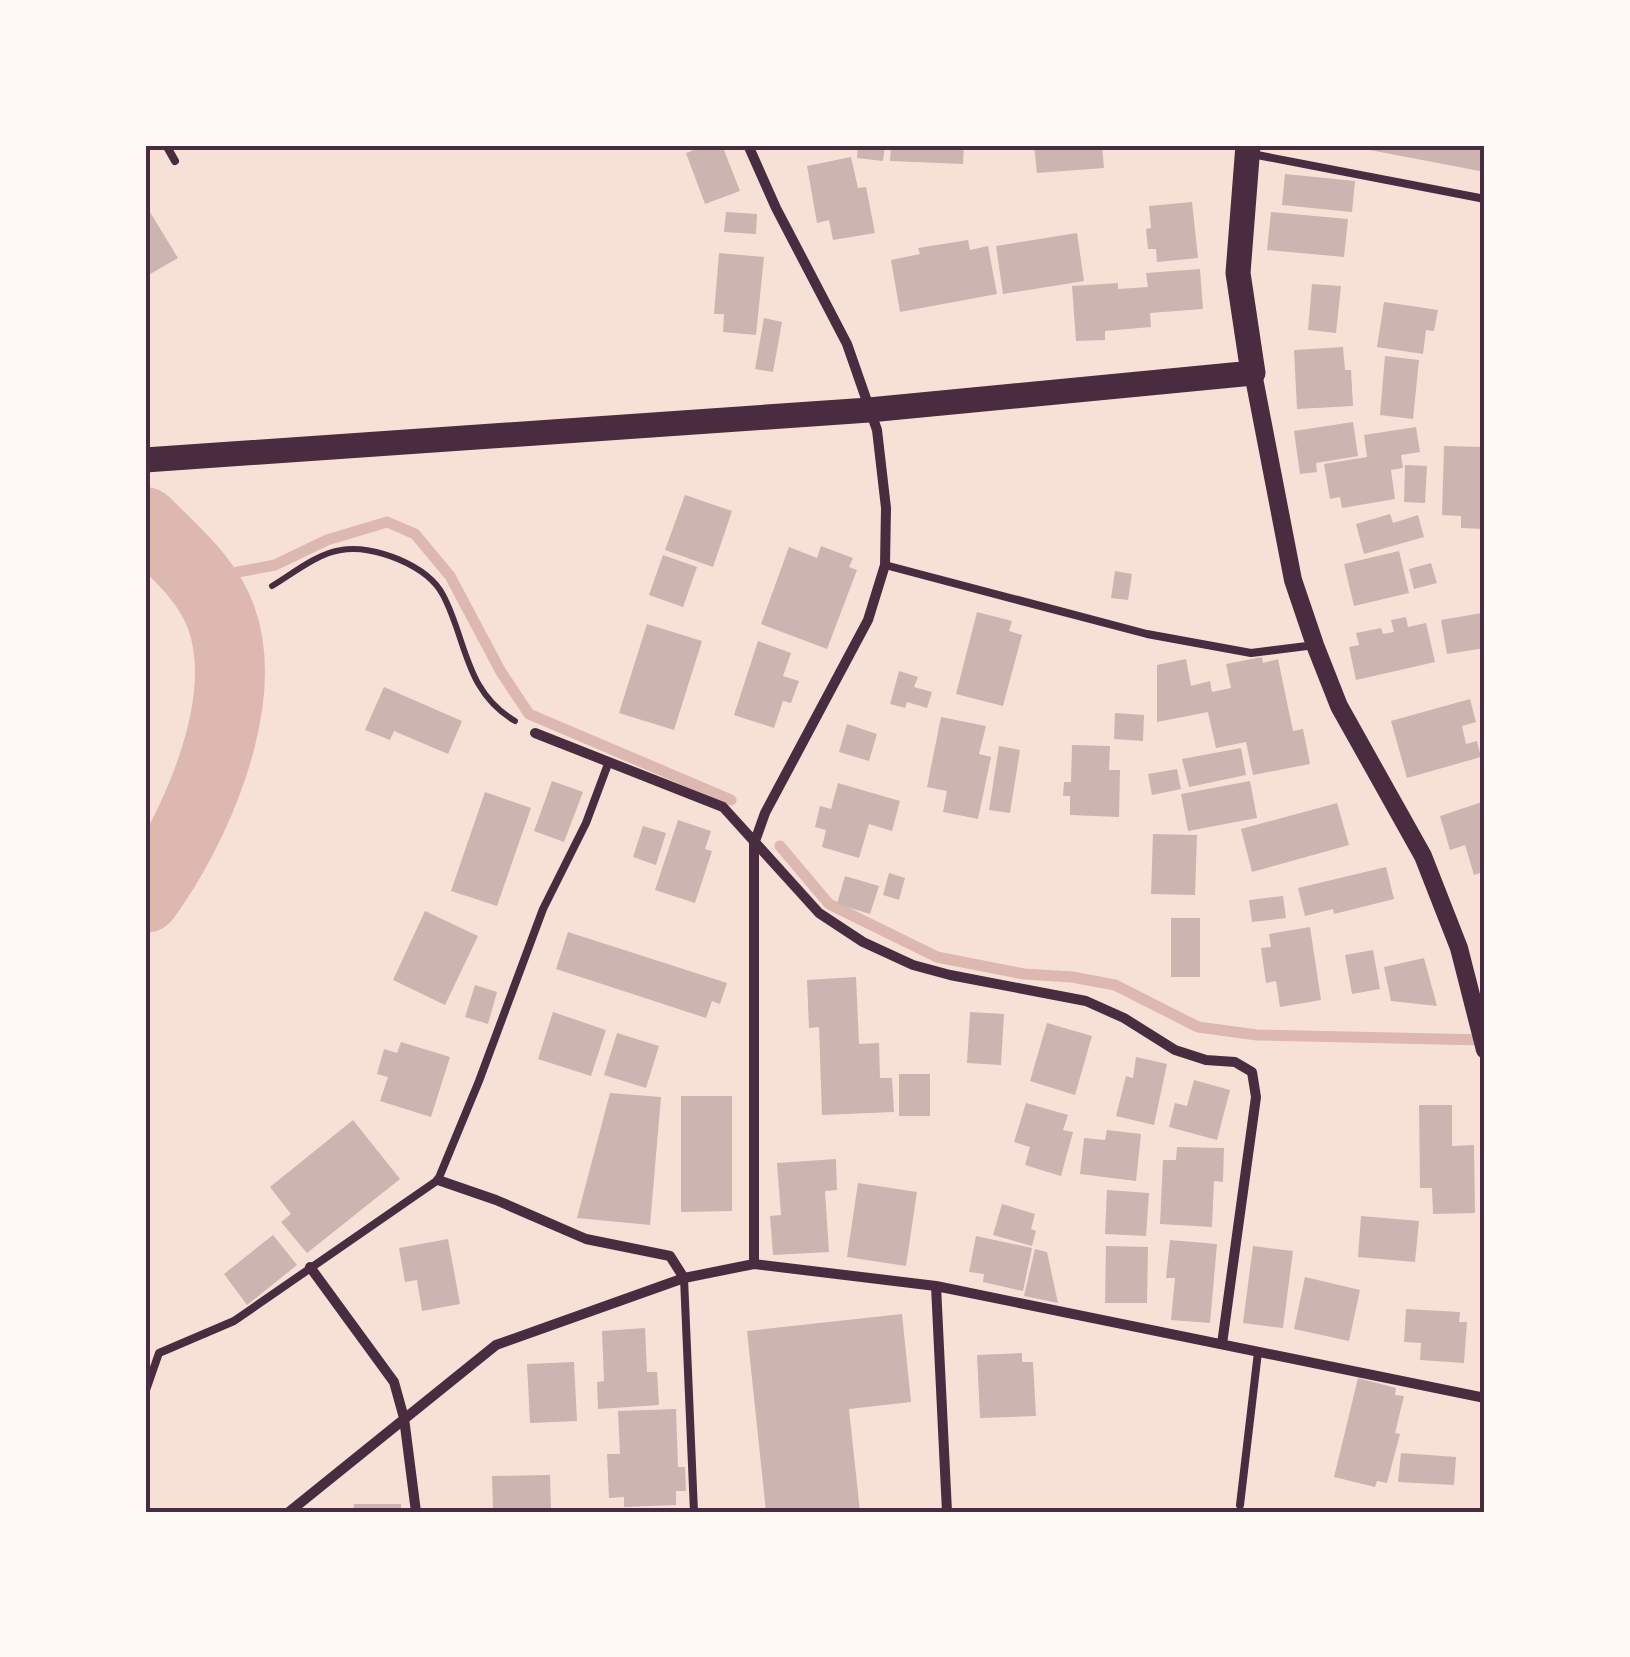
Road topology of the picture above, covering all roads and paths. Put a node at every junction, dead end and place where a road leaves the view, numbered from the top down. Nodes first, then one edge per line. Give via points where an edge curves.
1 (166, 145) edge
2 (748, 145) edge
3 (1248, 149) edge
4 (175, 161) dead end
5 (1485, 199) edge
6 (1253, 373) junction
7 (869, 410) junction
8 (145, 460) edge
9 (885, 565) junction
10 (272, 586) dead end
11 (1315, 646) junction
12 (535, 733) joint
13 (608, 764) junction
14 (754, 844) junction
15 (1485, 1050) edge
16 (438, 1180) junction
17 (754, 1264) junction
18 (310, 1267) junction
19 (684, 1278) junction
20 (936, 1286) junction
21 (1222, 1344) junction
22 (1258, 1352) junction
23 (145, 1393) edge
24 (1485, 1398) edge
25 (404, 1418) junction
26 (1240, 1504) dead end
27 (288, 1512) edge
28 (416, 1512) edge
29 (694, 1512) edge
30 (947, 1512) edge

1 - 4 lane
2 - 7 street via 846,344
3 - 5 lane
3 - 6 main road via 1238,273
6 - 7 main road
6 - 11 street via 1293,580
7 - 8 main road
7 - 9 street via 886,508
9 - 11 lane via 1164,637 1252,653
9 - 14 street via 868,620
10 - 12 path via 341,550 408,561 442,592 482,691 505,716
11 - 15 street via 1339,706 1423,856 1459,948
12 - 13 street
13 - 14 street via 723,807
13 - 16 lane via 542,909
14 - 17 street
14 - 21 street via 819,913 913,965 1086,1001 1175,1050 1236,1062 1252,1072 1256,1098
16 - 18 lane
16 - 19 street via 586,1239 670,1256
17 - 19 street
17 - 20 street
18 - 23 lane via 234,1321 159,1353
18 - 25 street via 394,1382
19 - 25 street via 496,1345
19 - 29 lane
20 - 21 street
20 - 30 street
21 - 22 street
22 - 24 street
22 - 26 lane
25 - 27 street
25 - 28 street

